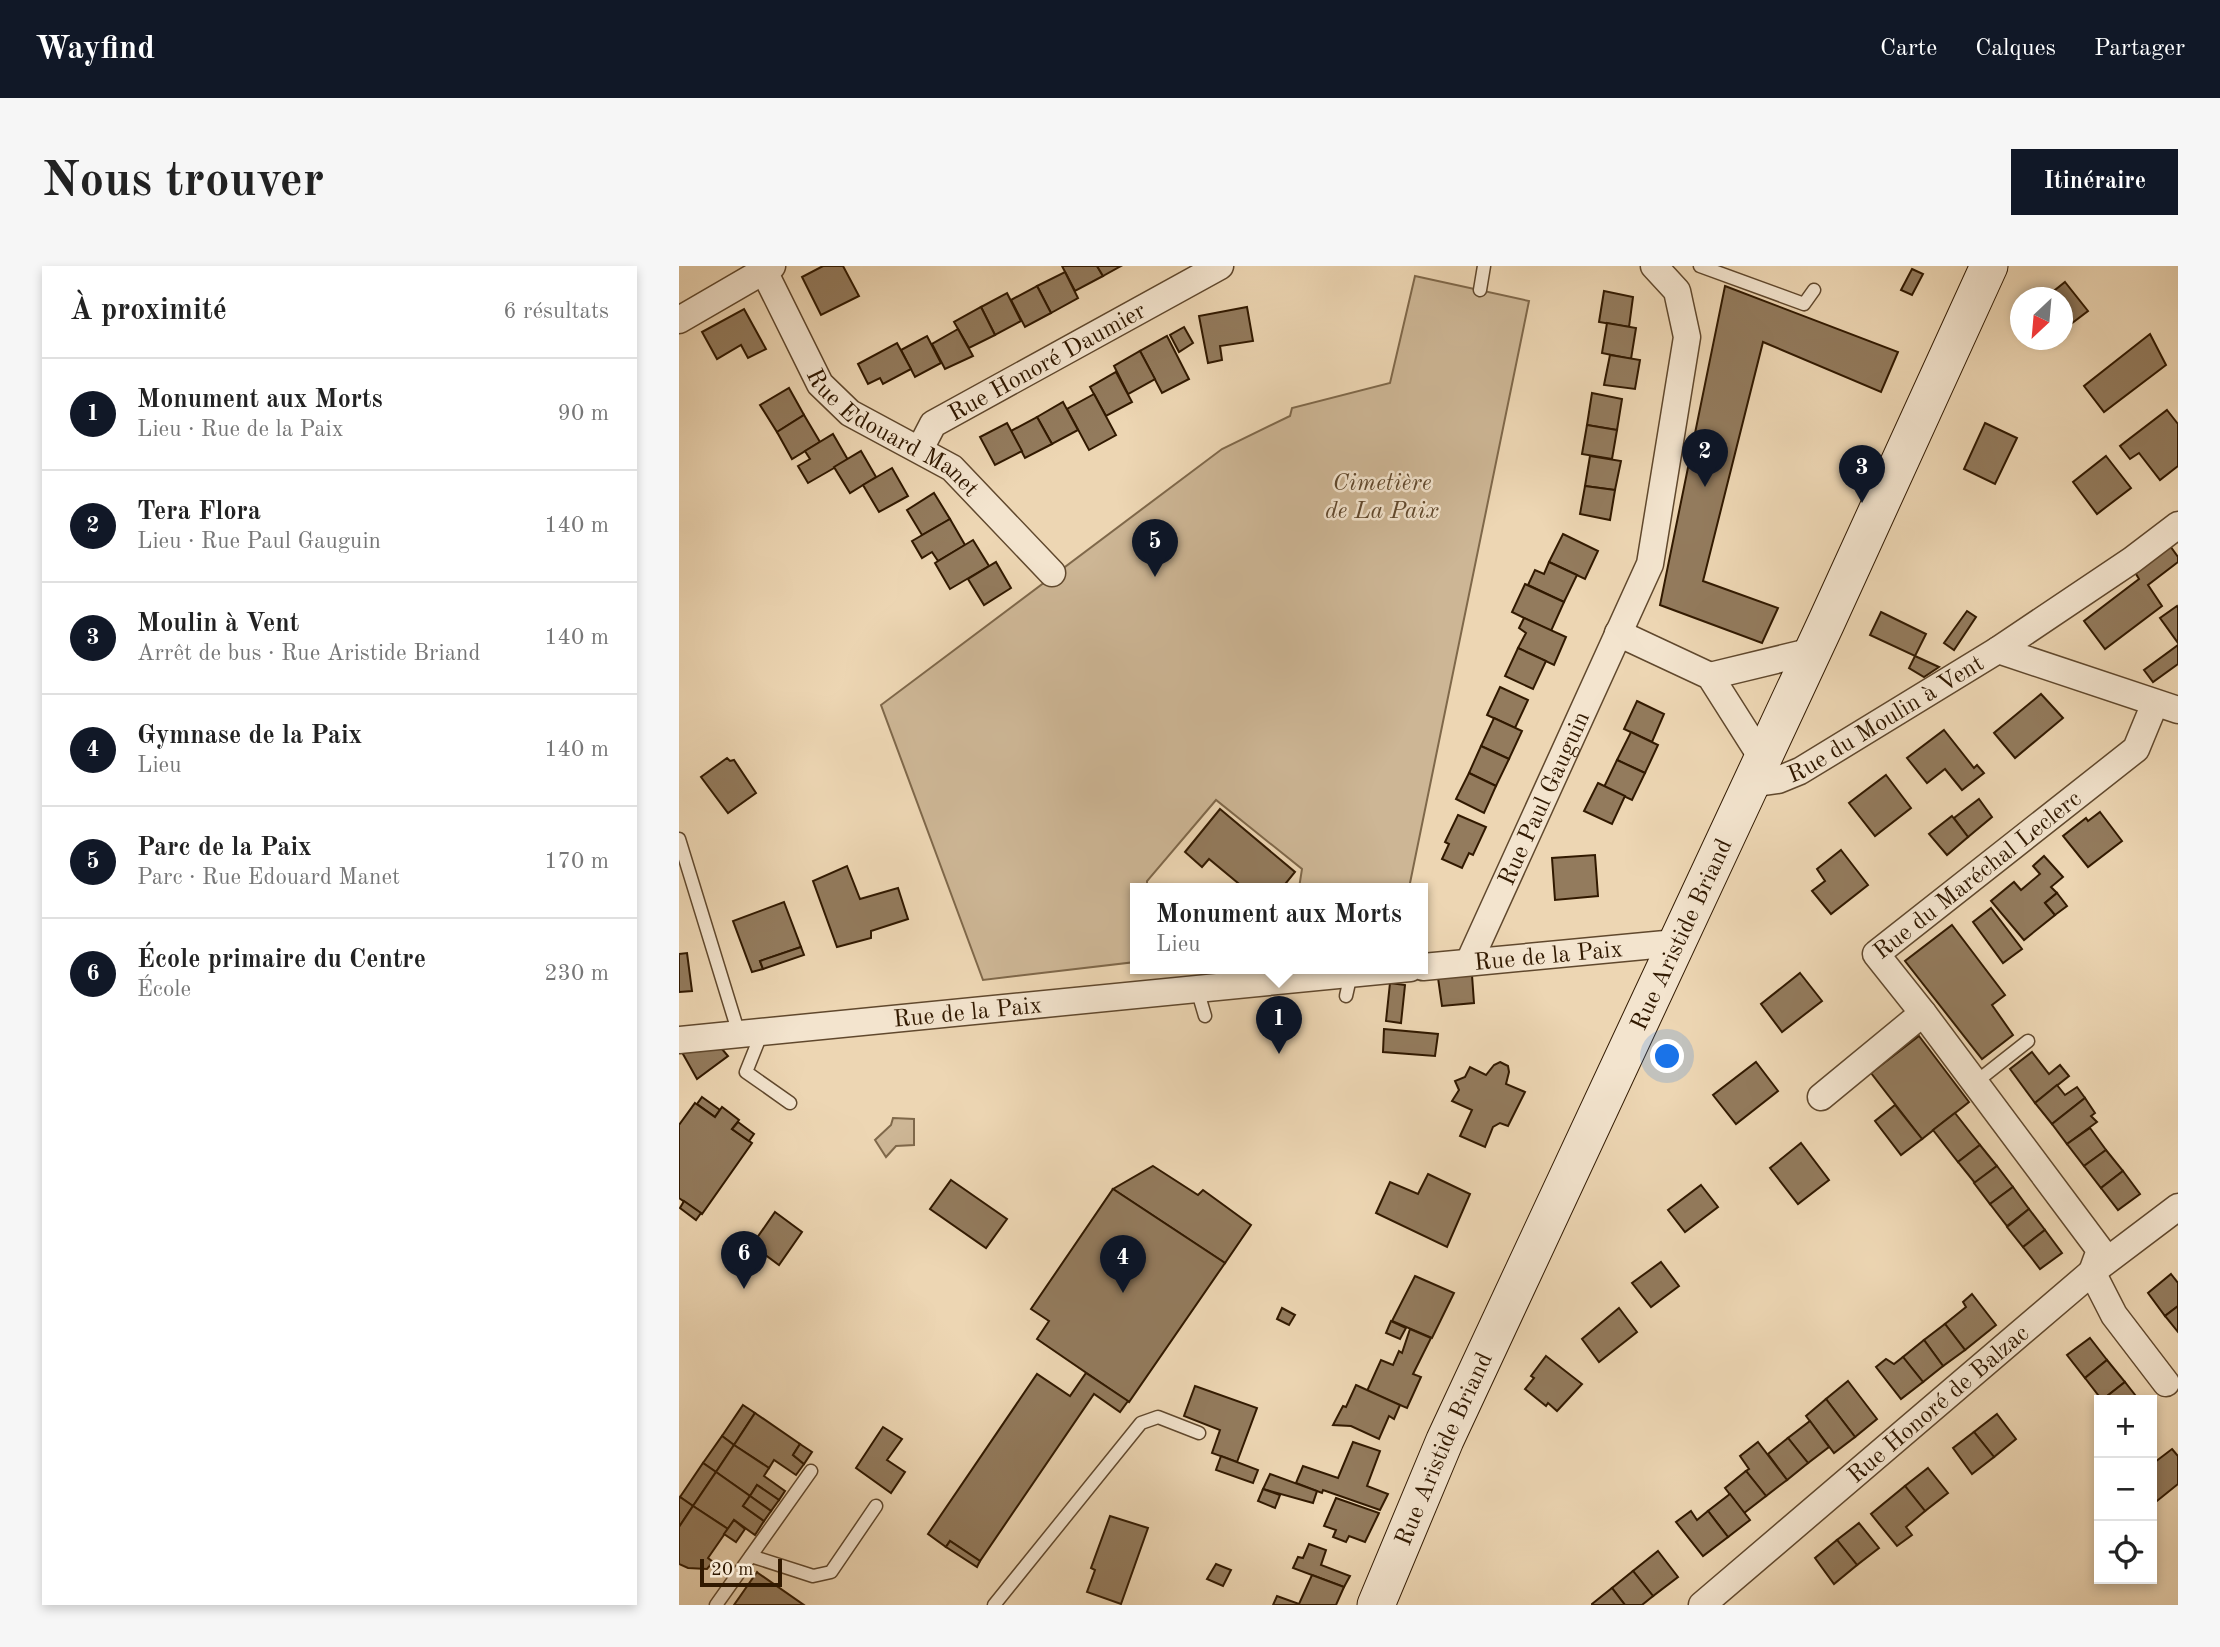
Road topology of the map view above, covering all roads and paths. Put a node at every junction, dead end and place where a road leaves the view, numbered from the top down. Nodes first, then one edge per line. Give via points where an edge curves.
1 (1220, 266) edge
2 (1484, 266) edge
3 (1655, 266) edge
4 (1700, 266) edge
5 (1989, 266) edge
6 (768, 268) edge
7 (1480, 290) dead end
8 (1814, 290) dead end
9 (679, 320) edge
10 (920, 449) junction
11 (2178, 525) edge
12 (1052, 573) dead end
13 (1618, 633) junction
14 (1998, 650) junction
15 (1812, 651) junction
16 (1710, 676) junction
17 (2167, 707) edge
18 (1756, 771) junction
19 (679, 839) edge
20 (1676, 943) junction
21 (1469, 962) junction
22 (1428, 966) edge
23 (1360, 977) edge
24 (1197, 989) junction
25 (1923, 1013) junction
26 (1205, 1016) dead end
27 (750, 1032) junction
28 (679, 1040) edge
29 (2028, 1041) dead end
30 (1976, 1082) junction
31 (1821, 1097) dead end
32 (790, 1103) dead end
33 (2178, 1207) edge
34 (2092, 1272) junction
35 (2166, 1383) dead end
36 (1199, 1433) dead end
37 (811, 1471) dead end
38 (876, 1506) dead end
39 (751, 1556) junction
40 (716, 1605) edge
41 (994, 1605) edge
42 (1376, 1605) edge
43 (1702, 1605) edge

1 - 10 street, Rue Honoré Daumier via 933,424
2 - 7 lane
3 - 13 street, Rue Paul Gauguin via 1677,291 1686,337 1650,564
4 - 8 lane via 1804,304
5 - 15 main road, Rue Aristide Briand
6 - 9 street
6 - 10 street, Rue Edouard Manet via 820,384 850,413
10 - 12 street, Rue Edouard Manet via 952,468
11 - 14 street
13 - 16 street
13 - 21 street, Rue Paul Gauguin
14 - 17 street, Rue du Moulin à Vent
14 - 18 street, Rue du Moulin à Vent via 1800,771 1778,780
15 - 16 street
15 - 18 main road, Rue Aristide Briand
16 - 18 street
17 - 25 street, Rue du Maréchal Leclerc via 2136,749 1876,954
18 - 20 main road, Rue Aristide Briand
19 - 27 lane
20 - 21 street, Rue de la Paix
20 - 42 main road, Rue Aristide Briand via 1445,1440
21 - 22 street, Rue de la Paix
23 - 24 street, Rue de la Paix
24 - 26 lane
24 - 27 street, Rue de la Paix
25 - 30 street
25 - 31 street
27 - 28 street, Rue de la Paix
27 - 32 lane via 746,1072
29 - 30 lane
30 - 34 street via 2100,1250
33 - 34 street, Rue Honoré de Balzac
34 - 35 street via 2113,1315
34 - 43 street, Rue Honoré de Balzac
36 - 41 lane via 1158,1417 1141,1423
37 - 39 lane
38 - 39 lane via 831,1572 813,1576
39 - 40 lane

